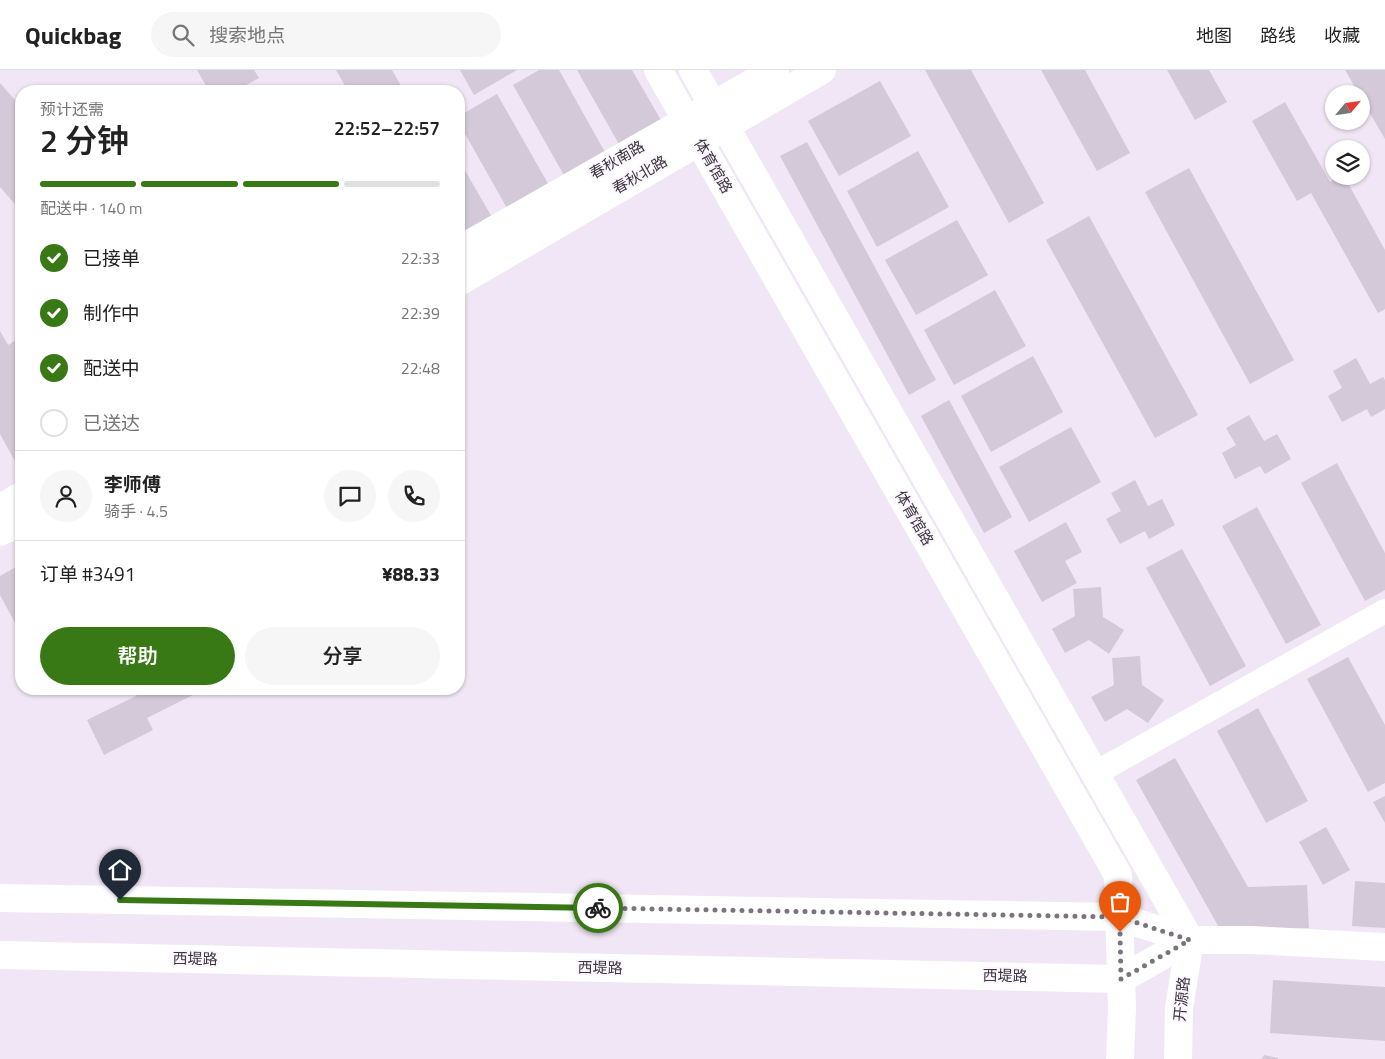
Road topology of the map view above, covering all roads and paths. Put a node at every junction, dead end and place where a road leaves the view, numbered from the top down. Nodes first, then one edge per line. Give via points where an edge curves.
1 (658, 70) edge
2 (693, 70) edge
3 (775, 70) edge
4 (822, 70) edge
5 (719, 115) junction
6 (692, 130) junction
7 (465, 247) edge
8 (465, 278) edge
9 (15, 499) edge
10 (0, 508) edge
11 (15, 525) edge
12 (0, 532) edge
13 (1385, 611) edge
14 (1094, 774) junction
15 (0, 898) edge
16 (1119, 917) junction
17 (1190, 940) junction
18 (1385, 947) edge
19 (0, 955) edge
20 (1121, 979) junction
21 (1120, 1059) edge
22 (1178, 1059) edge

1 - 6 street, 体育馆路
2 - 5 street, 体育馆路
3 - 5 street, 春秋南路
4 - 5 street
5 - 6 street, 春秋南路
5 - 14 street, 体育馆路
6 - 7 street, 春秋南路
6 - 8 street, 春秋北路
6 - 16 street, 体育馆路 via 1118,875
9 - 10 street
11 - 12 street
13 - 14 street
14 - 17 street, 体育馆路
15 - 16 street
16 - 17 street
16 - 20 street, 体育馆路
17 - 18 street
17 - 20 street
17 - 22 street, 开源路 via 1179,1008
19 - 20 street, 西堤路
20 - 21 street

